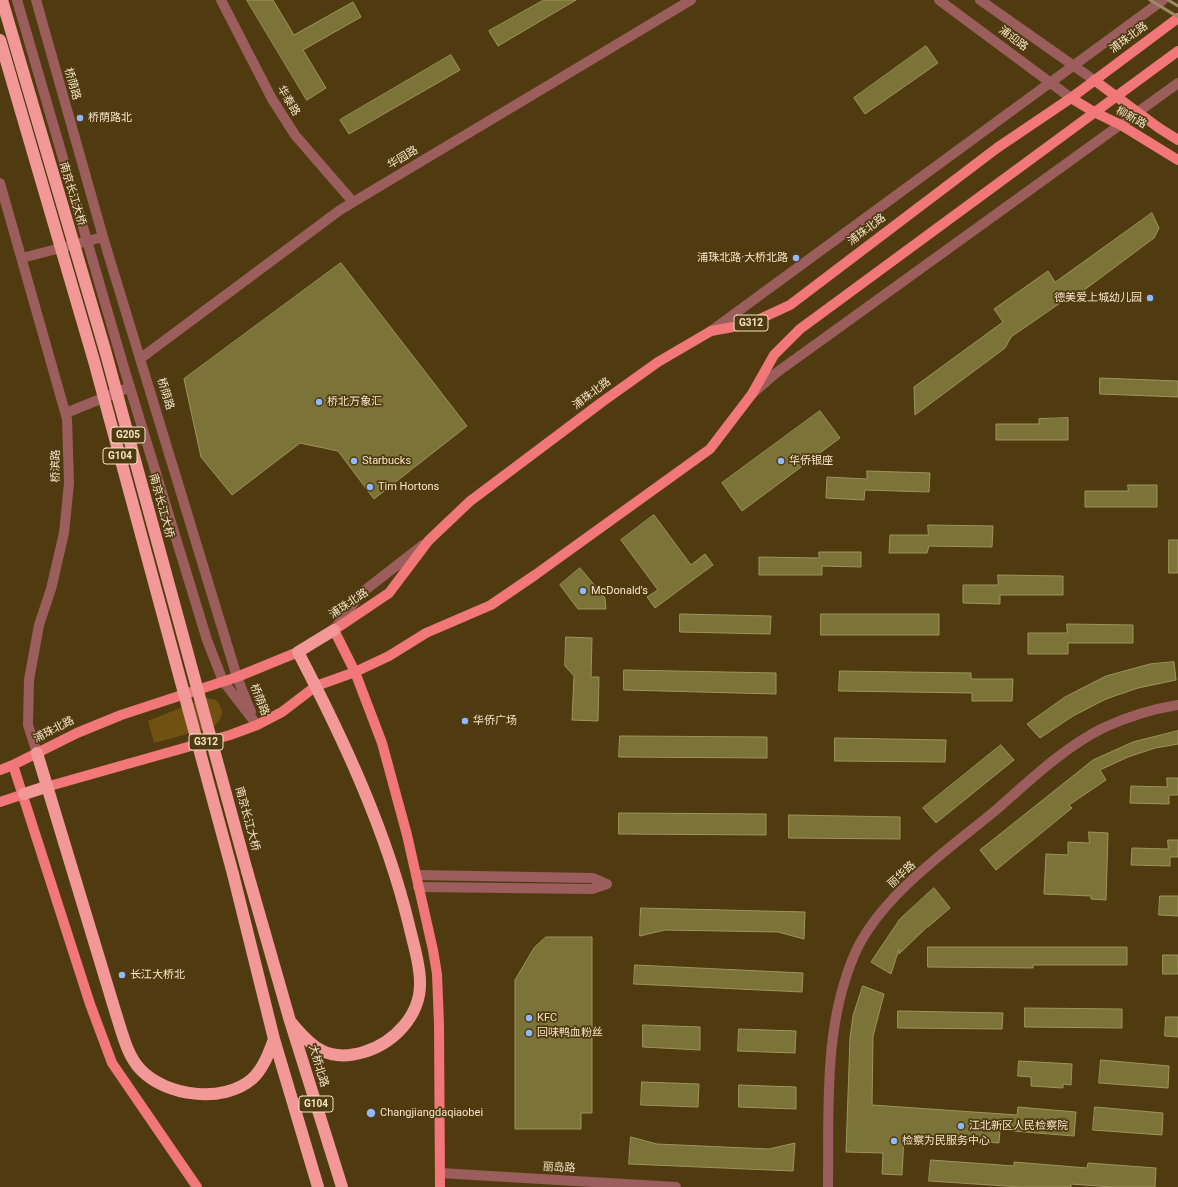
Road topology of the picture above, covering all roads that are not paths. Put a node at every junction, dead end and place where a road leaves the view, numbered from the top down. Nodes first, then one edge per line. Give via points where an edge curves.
1 (2, 0) edge
2 (17, 0) edge
3 (36, 0) edge
4 (221, 0) edge
5 (691, 0) edge
6 (940, 0) edge
7 (980, 0) edge
8 (1163, 0) edge
9 (1178, 18) edge
10 (0, 40) edge
11 (1178, 51) edge
12 (1073, 65) junction
13 (1094, 80) junction
14 (1051, 83) junction
15 (1178, 83) edge
16 (1117, 97) junction
17 (1071, 98) junction
18 (1094, 112) junction
19 (1138, 112) junction
20 (1120, 125) junction
21 (1178, 140) edge
22 (1178, 160) edge
23 (0, 182) edge
24 (353, 202) junction
25 (103, 237) junction
26 (87, 241) junction
27 (22, 258) junction
28 (711, 331) junction
29 (141, 358) junction
30 (130, 387) junction
31 (752, 394) junction
32 (66, 413) junction
33 (429, 540) junction
34 (334, 630) junction
35 (298, 652) junction
36 (354, 672) junction
37 (237, 677) junction
38 (223, 680) junction
39 (316, 686) junction
40 (1178, 705) edge
41 (257, 725) junction
42 (37, 753) junction
43 (13, 765) junction
44 (0, 770) edge
45 (46, 787) junction
46 (24, 794) junction
47 (0, 802) edge
48 (247, 871) joint
49 (416, 875) junction
50 (418, 887) junction
51 (290, 1021) junction
52 (274, 1039) junction
53 (440, 1173) junction
54 (197, 1187) edge
55 (318, 1187) edge
56 (342, 1187) edge
57 (440, 1187) edge
58 (676, 1187) edge
59 (828, 1187) edge

1 - 48 highway, 南京长江大桥 / G205, bridge via 105,350
2 - 26 street, 桥荫路
3 - 25 street, 桥荫路
4 - 24 street, 华泰路 via 272,99 295,135
5 - 24 street, 华园路
6 - 14 street, 浦迎路
7 - 12 street, 浦迎路
8 - 12 street
9 - 13 main road, 浦珠北路 / G312
10 - 52 highway, G104, bridge via 94,361 233,874
11 - 16 main road, G312
12 - 13 street, 浦迎路
12 - 14 street
13 - 16 main road, 柳新路
13 - 17 main road, 浦珠北路 / G312
14 - 17 street, 浦迎路
14 - 28 street
15 - 19 street
16 - 18 main road, G312
16 - 19 main road, 柳新路
17 - 18 main road, 柳新路
17 - 28 main road, 浦珠北路 / G312 via 997,148 790,305 749,324
18 - 20 main road, 柳新路
18 - 31 main road, G312 via 800,329 774,355
19 - 20 street
19 - 21 main road, 柳新路
20 - 22 main road, 柳新路
20 - 31 street via 776,373
23 - 27 street, 桥滨路
24 - 29 street, 华园路
25 - 26 street
25 - 29 street, 桥荫路
26 - 27 street
26 - 30 street, 桥荫路
27 - 32 street, 桥滨路
28 - 33 main road, 浦珠北路 / G312 via 658,362 602,402 469,502
29 - 37 street, 桥荫路
30 - 32 street
30 - 38 street, 桥荫路 via 207,640
31 - 36 main road, G312 via 710,449 535,575 491,605 426,633 389,656
32 - 42 street, 桥滨路 via 67,514 61,552 39,625 29,680 28,725
33 - 34 street via 360,594
33 - 34 main road, 浦珠北路 / G312 via 389,593
34 - 35 highway, 浦珠北路 / G312
34 - 36 main road
35 - 37 main road, 浦珠北路 / G312
35 - 39 highway
36 - 39 main road, G312
36 - 49 main road via 382,743
37 - 38 main road, 浦珠北路 / G312
37 - 41 street, 桥荫路
38 - 41 street, 桥荫路
38 - 42 main road, 浦珠北路 / G312 via 114,718
39 - 41 main road, G312 via 282,712
39 - 51 highway via 358,777 388,855 402,898 420,981 417,1002 396,1036 364,1052 349,1055 328,1054 307,1041
40 - 59 street, 丽华路 via 1131,716 1102,729 1072,748 932,863 899,893 872,923 856,951 833,1027
41 - 45 main road, G312
42 - 43 main road, 浦珠北路 / G312
42 - 45 highway
43 - 44 main road, 浦珠北路
43 - 46 main road
45 - 46 highway, G312
45 - 52 highway via 116,1014 130,1054 140,1069 152,1080 171,1089 204,1095 223,1092 252,1080 261,1068
46 - 47 main road
46 - 54 main road via 90,1004 112,1063
48 - 51 highway, 南京长江大桥 / G104
49 - 50 main road
49 - 50 street via 593,878 607,884 592,889
50 - 53 main road via 437,974
51 - 56 highway, 大桥北路 / G104
52 - 55 highway, G104
53 - 57 main road
53 - 58 street, 丽岛路

